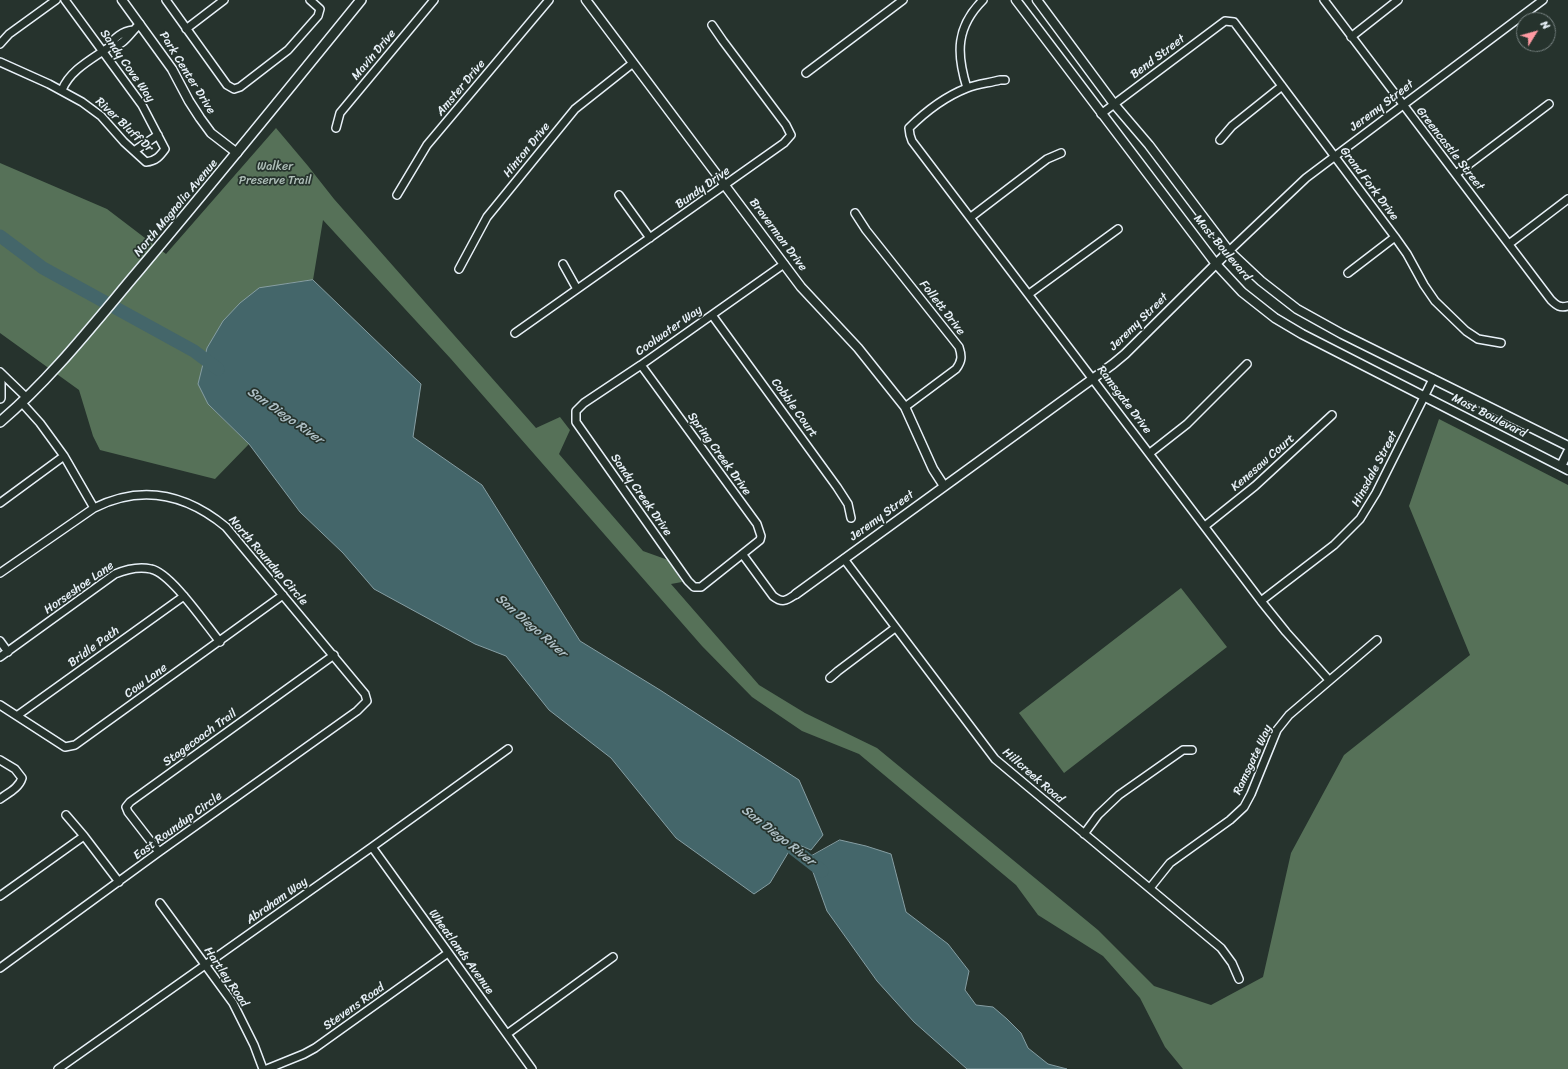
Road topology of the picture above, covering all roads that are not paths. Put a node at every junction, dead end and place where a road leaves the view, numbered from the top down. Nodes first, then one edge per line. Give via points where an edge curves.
1 (56, 0) edge
2 (65, 0) edge
3 (122, 0) edge
4 (166, 0) edge
5 (224, 0) edge
6 (310, 0) edge
7 (361, 0) edge
8 (434, 0) edge
9 (549, 0) edge
10 (586, 0) edge
11 (903, 0) edge
12 (983, 0) edge
13 (1016, 0) edge
14 (1037, 0) edge
15 (1324, 0) edge
16 (1398, 0) edge
17 (1543, 0) edge
18 (1229, 21) joint
19 (140, 24) junction
20 (712, 25) dead end
21 (186, 29) junction
22 (1351, 37) junction
23 (0, 44) edge
24 (106, 49) junction
25 (0, 62) edge
26 (633, 63) junction
27 (806, 73) dead end
28 (1005, 80) dead end
29 (1282, 86) junction
30 (967, 88) junction
31 (62, 90) junction
32 (1114, 104) junction
33 (1549, 104) dead end
34 (1402, 105) junction
35 (1101, 114) junction
36 (336, 128) dead end
37 (158, 135) junction
38 (1220, 140) dead end
39 (165, 149) joint
40 (134, 151) junction
41 (236, 153) junction
42 (1061, 153) dead end
43 (1334, 156) junction
44 (1456, 174) junction
45 (725, 186) junction
46 (398, 195) dead end
47 (619, 195) dead end
48 (1568, 199) edge
49 (855, 213) dead end
50 (971, 217) junction
51 (1118, 229) dead end
52 (1395, 237) junction
53 (650, 238) junction
54 (1509, 244) junction
55 (1229, 252) junction
56 (563, 264) dead end
57 (784, 264) junction
58 (1216, 264) junction
59 (459, 269) dead end
60 (1348, 273) dead end
61 (577, 290) junction
62 (1029, 294) junction
63 (1565, 306) edge
64 (712, 314) junction
65 (515, 333) dead end
66 (1501, 343) dead end
67 (1247, 364) dead end
68 (640, 365) junction
69 (0, 372) edge
70 (1094, 379) junction
71 (1433, 379) junction
72 (0, 380) edge
73 (1425, 396) junction
74 (0, 398) edge
75 (25, 400) junction
76 (906, 407) junction
77 (1332, 415) dead end
78 (0, 422) edge
79 (576, 422) joint
80 (1568, 446) edge
81 (1568, 452) edge
82 (1150, 453) junction
83 (64, 456) junction
84 (1564, 468) edge
85 (944, 486) junction
86 (0, 503) edge
87 (94, 508) junction
88 (851, 518) dead end
89 (1205, 526) junction
90 (743, 555) junction
91 (844, 559) junction
92 (0, 573) edge
93 (796, 594) joint
94 (283, 595) junction
95 (184, 596) junction
96 (1261, 601) junction
97 (895, 628) junction
98 (1377, 640) dead end
99 (0, 641) edge
100 (220, 642) junction
101 (8, 652) junction
102 (334, 655) junction
103 (0, 657) edge
104 (830, 678) dead end
105 (1329, 680) junction
106 (367, 701) joint
107 (0, 705) edge
108 (18, 715) junction
109 (508, 749) dead end
110 (1192, 750) dead end
111 (0, 760) edge
112 (0, 799) edge
113 (66, 815) dead end
114 (1084, 834) junction
115 (84, 836) junction
116 (372, 847) junction
117 (159, 852) junction
118 (118, 882) junction
119 (1150, 888) junction
120 (0, 896) edge
121 (160, 903) dead end
122 (448, 953) junction
123 (614, 957) dead end
124 (206, 965) junction
125 (0, 968) edge
126 (1239, 979) dead end
127 (507, 1034) junction
128 (58, 1069) edge
129 (263, 1069) edge
130 (267, 1069) edge
131 (532, 1069) edge

1 - 23 street via 9,34
2 - 24 street, Sandy Cove Way
3 - 19 street, Park Center Drive
4 - 21 street
5 - 21 street
6 - 21 street via 320,9 318,16 288,50 234,90 227,85
7 - 41 main road, North Magnolia Avenue
8 - 36 street, Mavin Drive via 340,113
9 - 46 street, Amster Drive via 428,145
10 - 26 street, Braverman Drive
11 - 27 street
12 - 30 street via 973,10 960,39 960,62
13 - 35 street, Mast Boulevard
14 - 32 street, Mast Boulevard
15 - 22 street, Greencastle Street
16 - 22 street
17 - 34 street, Jeremy Street
18 - 29 street, Grand Fork Drive via 1240,28
18 - 32 street, Bend Street via 1224,21 1210,31
19 - 24 street via 111,41
19 - 41 street, Park Center Drive via 172,69 189,101 211,133
20 - 45 street, Bundy Drive via 791,135 784,143
22 - 34 street, Greencastle Street
24 - 31 street via 66,80
24 - 37 street, Sandy Cove Way
25 - 31 street, River Bluff Dr
26 - 45 street, Braverman Drive
26 - 59 street, Hinton Drive via 575,109 487,217
28 - 30 street
29 - 38 street via 1232,126
29 - 43 street, Grand Fork Drive
30 - 50 street, Ramsgate Drive via 933,106 909,128 912,141
31 - 40 street, River Bluff Dr via 101,116
32 - 35 street, Bend Street
32 - 55 street, Mast Boulevard
33 - 44 street
34 - 43 street, Jeremy Street
34 - 44 street, Greencastle Street
35 - 58 street, Mast Boulevard
37 - 39 street, Sandy Cove Way
37 - 40 street
39 - 40 street, River Bluff Dr via 156,159 146,162
41 - 75 main road, North Magnolia Avenue via 61,363
42 - 50 street via 1047,159
43 - 52 street, Grand Fork Drive
43 - 55 street, Jeremy Street via 1306,178
44 - 54 street, Greencastle Street
45 - 53 street, Bundy Drive
45 - 57 street, Braverman Drive
47 - 53 street
48 - 54 street
49 - 76 street, Follett Drive via 959,347 961,353 961,362 956,369
50 - 62 street, Ramsgate Drive
51 - 62 street
52 - 60 street
52 - 66 street, Grand Fork Drive via 1435,301 1466,331 1478,338
53 - 61 street, Bundy Drive
54 - 63 street, Greencastle Street via 1556,306
55 - 58 street, Jeremy Street
55 - 71 street, Mast Boulevard via 1297,309
56 - 61 street
57 - 64 street, Coolwater Way
57 - 76 street, Braverman Drive via 813,302 858,348
58 - 70 street, Jeremy Street via 1125,354
58 - 73 street, Mast Boulevard via 1242,292 1275,318 1357,363
61 - 65 street, Bundy Drive
62 - 70 street, Ramsgate Drive
64 - 68 street, Coolwater Way
64 - 88 street, Cobble Court via 837,487 848,504
67 - 82 street via 1187,424
68 - 79 street, Coolwater Way via 584,403 576,412
68 - 90 street, Spring Creek Drive via 757,524 760,540
69 - 75 street
70 - 82 street, Ramsgate Drive
70 - 85 street, Jeremy Street
71 - 73 street, Hinsdale Street
71 - 80 street, Mast Boulevard
72 - 74 main road
73 - 84 street, Mast Boulevard
73 - 96 street, Hinsdale Street via 1360,519 1334,545
75 - 78 main road, North Magnolia Avenue
75 - 83 street
76 - 85 street, Braverman Drive via 933,469
77 - 89 street, Kenesaw Court via 1255,486
79 - 90 street, Sandy Creek Drive via 694,587 701,587
81 - 84 street
82 - 89 street, Ramsgate Drive
83 - 86 street
83 - 87 street
85 - 91 street, Jeremy Street
87 - 92 street, North Roundup Circle
87 - 94 street, North Roundup Circle via 105,502 146,495 170,497 194,505 226,527
89 - 96 street, Ramsgate Drive
90 - 93 street, Jeremy Street via 778,600 785,601
91 - 93 street, Jeremy Street
91 - 97 street, Hillcreek Road
94 - 100 street, Cow Lane
94 - 102 street, North Roundup Circle
95 - 100 street, Horseshoe Lane
95 - 101 street, Horseshoe Lane via 164,576 152,569 138,567 125,570 115,574
95 - 108 street, Bridle Path
96 - 105 street, Ramsgate Drive
97 - 104 street
97 - 114 street, Hillcreek Road via 995,759
98 - 105 street, Ramsgate Way
99 - 101 street
100 - 108 street, Cow Lane via 70,747 62,745
101 - 103 street, Horseshoe Lane
102 - 106 street, North Roundup Circle via 365,694
102 - 117 street, Stagecoach Trail via 130,802 126,807 128,812
105 - 119 street, Ramsgate Way via 1289,715 1277,730 1244,807 1170,863
106 - 117 street, East Roundup Circle via 357,711
107 - 108 street
109 - 116 street, Abraham Way
110 - 114 street via 1183,750 1119,795 1098,815
111 - 112 street via 15,769 22,778 16,788
113 - 115 street
114 - 119 street, Hillcreek Road
115 - 118 street
115 - 120 street
116 - 122 street, Wheatlands Avenue
116 - 124 street, Abraham Way
117 - 118 street, East Roundup Circle
118 - 125 street, East Roundup Circle
119 - 126 street, Hillcreek Road via 1221,948
121 - 124 street, Hartley Road
122 - 127 street, Wheatlands Avenue
122 - 130 street, Stevens Road via 315,1048
123 - 127 street
124 - 128 street, Abraham Way
124 - 129 street, Hartley Road via 233,1003
127 - 131 street, Wheatlands Avenue

